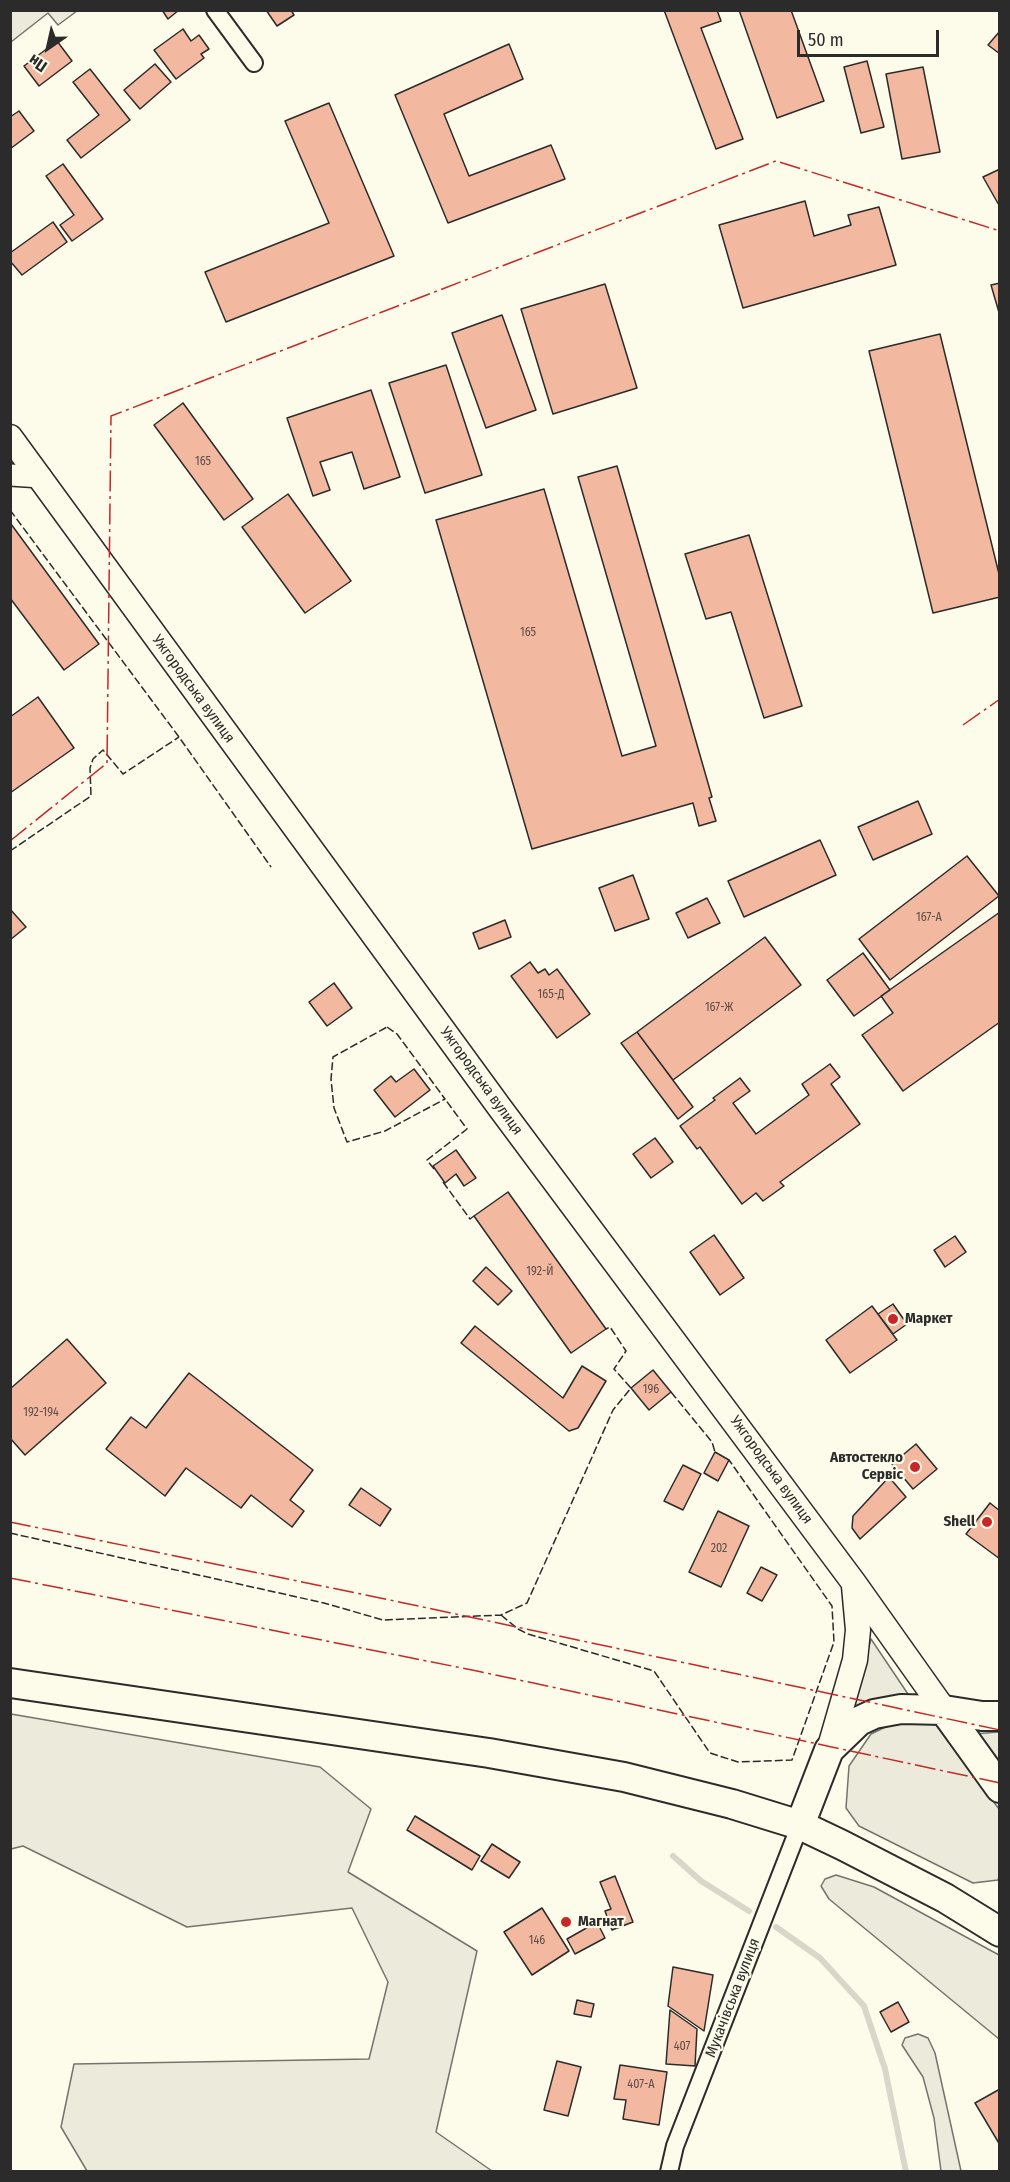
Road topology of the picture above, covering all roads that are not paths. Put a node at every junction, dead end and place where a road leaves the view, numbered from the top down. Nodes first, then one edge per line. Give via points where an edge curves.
1 (216, 10) edge
2 (254, 63) dead end
3 (10, 437) edge
4 (10, 475) edge
5 (41, 477) junction
6 (854, 1583) junction
7 (10, 1683) edge
8 (944, 1710) junction
9 (999, 1716) edge
10 (829, 1750) junction
11 (999, 1788) edge
12 (800, 1825) junction
13 (999, 1905) edge
14 (970, 1913) junction
15 (999, 1932) edge
16 (669, 2172) edge

1 - 2 street
3 - 5 main road, Ужгородська вулиця
4 - 5 street
5 - 6 main road, Ужгородська вулиця via 480,1081
6 - 8 main road
6 - 10 main road via 858,1630 855,1659
7 - 12 highway via 624,1777
8 - 9 highway
8 - 10 highway via 874,1713 859,1721
8 - 11 highway
10 - 12 highway
12 - 14 highway via 894,1870
12 - 16 street, Мукачівська вулиця via 675,2146
13 - 14 highway
14 - 15 highway

